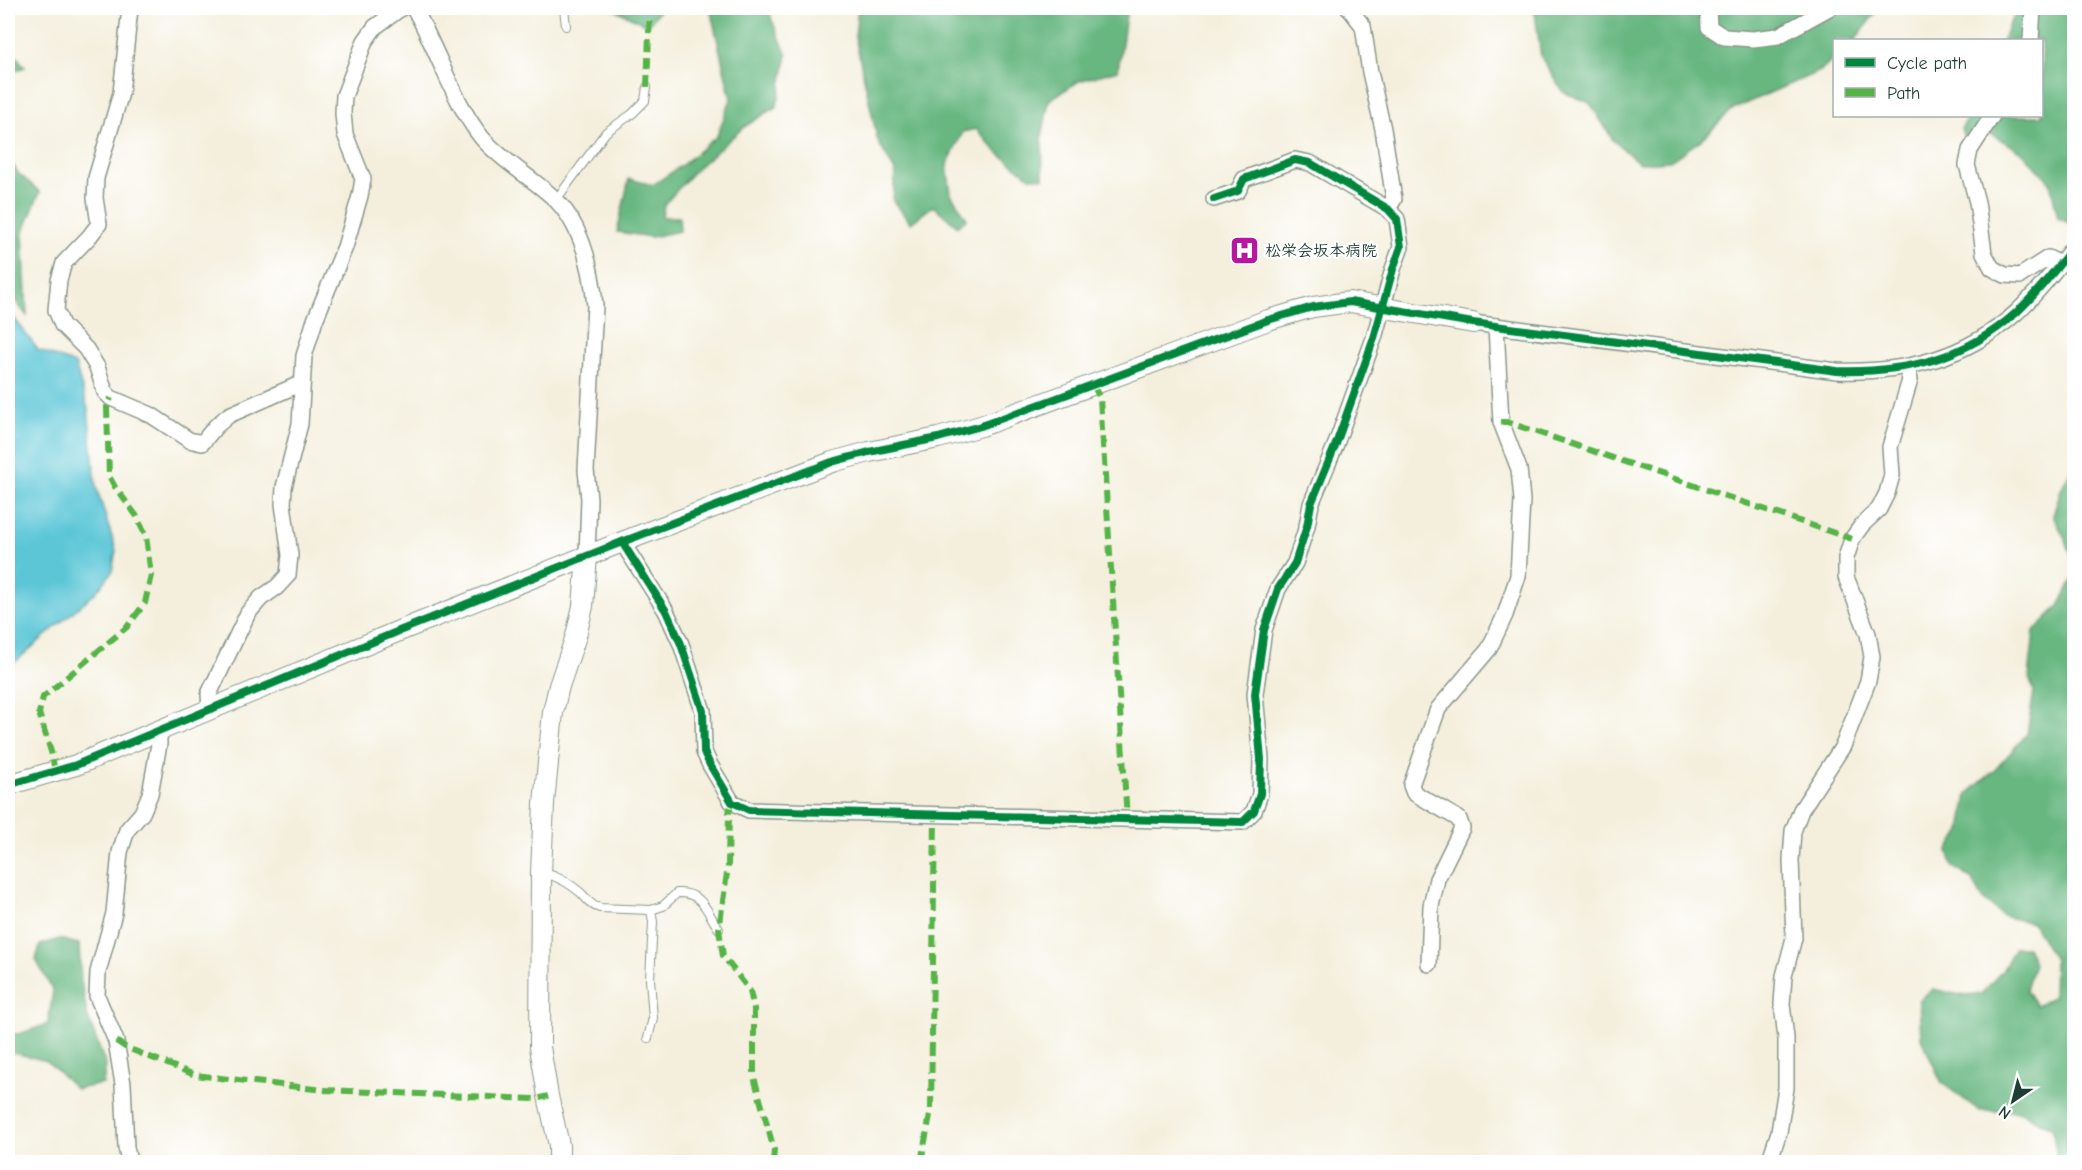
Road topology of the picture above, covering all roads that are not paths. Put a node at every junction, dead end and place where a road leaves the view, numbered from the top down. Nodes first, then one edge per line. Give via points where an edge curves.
1 (130, 8) edge
2 (401, 8) edge
3 (413, 8) edge
4 (564, 8) edge
5 (1349, 8) edge
6 (1708, 8) edge
7 (1829, 8) edge
8 (2033, 8) edge
9 (566, 26) dead end
10 (2031, 39) edge
11 (647, 87) dead end
12 (1991, 117) edge
13 (1214, 199) dead end
14 (556, 201) junction
15 (1388, 209) junction
16 (2074, 246) edge
17 (2060, 264) junction
18 (1382, 307) junction
19 (1473, 323) joint
20 (1496, 326) junction
21 (1907, 368) junction
22 (302, 383) junction
23 (622, 542) junction
24 (586, 556) junction
25 (210, 708) junction
26 (159, 732) junction
27 (8, 785) edge
28 (541, 873) junction
29 (651, 910) junction
30 (719, 929) dead end
31 (1429, 964) dead end
32 (648, 1038) dead end
33 (129, 1162) edge
34 (559, 1162) edge
35 (1769, 1162) edge

1 - 22 street via 121,93 96,178 99,224 64,263 56,310 62,325 86,349 111,398 151,415 189,440 202,443 229,416
2 - 22 street via 375,27 365,41 344,96 345,134 363,179 345,247 304,356
3 - 14 street via 482,138
4 - 9 lane
5 - 15 street via 1363,26 1383,129 1394,199
6 - 7 street via 1709,27 1724,37 1752,39 1778,36
8 - 10 street
11 - 14 lane via 645,101 606,132
12 - 17 street via 1970,150 1967,165 1984,254 1992,268 2005,275 2020,276 2048,258
13 - 15 street via 1238,191 1244,179 1295,160 1310,163
14 - 24 street via 581,238 593,280
15 - 18 street via 1397,219 1401,247
16 - 17 street
17 - 21 street via 2024,305 1994,330 1965,348
18 - 19 street
18 - 23 street via 1350,302 1313,306 981,426 832,462
18 - 23 street via 1311,504 1295,563 1278,589 1264,630 1255,694 1260,794 1254,811 1243,822 749,810 732,802 710,765 704,752 703,711 681,644 666,611
19 - 20 street
20 - 21 street via 1837,371
20 - 31 street via 1501,422 1520,469 1518,576 1489,649 1438,709 1412,785 1413,793 1459,819 1462,828 1437,879 1431,906
21 - 35 street via 1910,380 1890,447 1892,475 1887,493 1879,509 1852,539 1846,558 1846,577 1868,634 1872,657 1868,681 1843,746 1801,810 1793,831 1794,938 1784,976 1782,1004 1786,1088 1779,1132
22 - 25 street via 300,424 284,487 288,575 248,613 208,694
23 - 24 street
24 - 25 street
24 - 28 street via 583,606 553,712
25 - 26 street
26 - 27 street via 76,765
26 - 33 street via 150,794 142,813 127,830 120,852 114,913 98,972 97,996 116,1041
28 - 29 lane via 564,880 593,906
28 - 34 street via 540,1047
29 - 30 lane via 663,906 677,893 687,893 707,907
29 - 32 lane via 652,1018

